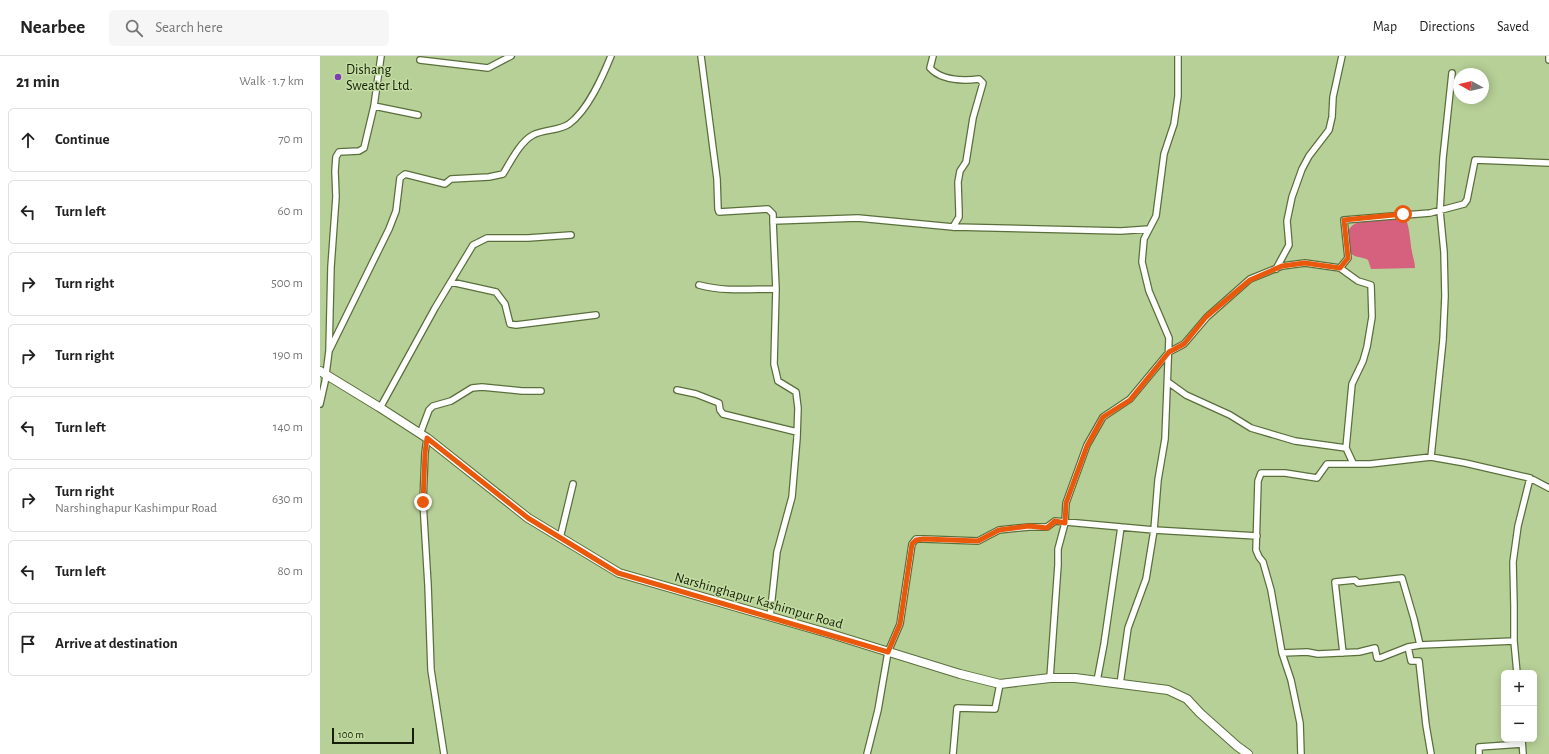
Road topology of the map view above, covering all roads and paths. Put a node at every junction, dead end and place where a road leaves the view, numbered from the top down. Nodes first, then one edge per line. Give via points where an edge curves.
1 (381, 56) edge
2 (511, 56) edge
3 (611, 56) edge
4 (702, 56) edge
5 (933, 56) edge
6 (1178, 56) edge
7 (1342, 56) edge
8 (1549, 56) edge
9 (420, 60) dead end
10 (1549, 60) edge
11 (1452, 72) dead end
12 (374, 106) junction
13 (418, 115) dead end
14 (1549, 163) edge
15 (1440, 211) junction
16 (773, 221) junction
17 (953, 227) junction
18 (1149, 229) junction
19 (571, 235) dead end
20 (1340, 268) junction
21 (1276, 269) junction
22 (451, 282) junction
23 (699, 285) dead end
24 (776, 289) junction
25 (596, 315) dead end
26 (329, 351) junction
27 (1169, 352) junction
28 (323, 373) edge
29 (1168, 382) junction
30 (678, 390) dead end
31 (541, 391) dead end
32 (320, 404) edge
33 (380, 408) junction
34 (797, 432) junction
35 (423, 436) junction
36 (1346, 448) junction
37 (1432, 458) junction
38 (1353, 463) junction
39 (1530, 478) junction
40 (573, 484) dead end
41 (1549, 488) edge
42 (1065, 523) junction
43 (1121, 527) junction
44 (1154, 530) junction
45 (1257, 536) junction
46 (560, 538) junction
47 (770, 617) junction
48 (1514, 641) junction
49 (1420, 645) junction
50 (1408, 647) junction
51 (888, 652) junction
52 (1343, 652) junction
53 (1282, 653) junction
54 (1517, 670) edge
55 (1050, 678) junction
56 (1097, 681) junction
57 (1000, 684) junction
58 (1120, 684) junction
59 (1515, 742) edge
60 (1522, 742) edge
61 (444, 754) edge
62 (867, 754) edge
63 (952, 754) edge
64 (1248, 754) edge
65 (1301, 754) edge
66 (1431, 754) edge
67 (1479, 754) edge
68 (1523, 754) edge

1 - 12 street
2 - 9 street via 488,68
3 - 26 street via 592,98 577,116 568,124 533,135 520,147 503,174 451,179 445,184 402,175 390,229
4 - 16 street via 719,212 768,209 773,214
5 - 17 street via 930,68 935,73 964,81 979,79 983,83 966,162 960,171 960,212
6 - 18 street via 1178,96 1174,124 1162,164 1156,216
7 - 21 street via 1329,130 1306,163 1292,197 1287,221 1289,245
8 - 10 street
11 - 15 street
12 - 13 street
12 - 26 street via 364,148 359,151 339,152 336,157
14 - 15 street via 1475,160 1467,200 1464,204
15 - 20 street via 1344,220 1348,258
15 - 37 street via 1445,296
16 - 17 street via 858,218
16 - 24 street
17 - 18 street via 1121,231
18 - 27 street via 1144,239 1142,262 1149,291 1169,338
19 - 22 street via 487,238 473,245
20 - 21 street via 1305,263
20 - 36 street via 1358,282 1371,285 1372,317 1363,361 1352,384
21 - 27 street via 1250,280 1206,317 1184,344
22 - 25 street via 496,292 505,304 510,324
22 - 33 street
23 - 24 street via 729,291
24 - 34 street via 774,364 778,381 796,392
26 - 28 street
27 - 29 street
27 - 42 street via 1130,400 1103,417 1087,446 1066,503
28 - 32 street
28 - 33 street, Narshinghapur Kashimpur Road
29 - 36 street via 1186,395 1230,415 1251,428 1295,441
29 - 44 street via 1165,439 1158,480
30 - 34 street via 712,399 719,403 723,414
31 - 35 street via 472,388 450,401 433,406 429,410
33 - 35 street, Narshinghapur Kashimpur Road
34 - 47 street via 792,497 778,552
35 - 46 street, Narshinghapur Kashimpur Road via 528,518
35 - 61 street via 423,502 431,670
36 - 38 street
37 - 38 street via 1370,464
37 - 39 street
38 - 45 street via 1327,464 1317,478 1285,473 1261,473 1258,481
39 - 41 street
39 - 48 street via 1518,526 1513,562
40 - 46 street
42 - 43 street
42 - 51 street via 1055,521 1047,528 1029,526 999,530 978,541 916,540 912,544 900,624
42 - 55 street via 1058,548
43 - 44 street
43 - 56 street
44 - 45 street
44 - 58 street via 1146,579 1128,628
45 - 53 street via 1256,550 1271,590
46 - 47 street, Narshinghapur Kashimpur Road via 618,573
47 - 51 street, Narshinghapur Kashimpur Road
48 - 49 street
48 - 54 street
49 - 50 street
49 - 52 street via 1402,578 1358,583 1354,580 1335,582
50 - 52 street via 1380,658 1377,658 1375,648
50 - 66 street via 1411,661 1420,661
51 - 57 street, Narshinghapur Kashimpur Road
51 - 62 street
52 - 53 street
53 - 65 street via 1300,723
55 - 56 street, Narshinghapur Kashimpur Road
55 - 57 street, Narshinghapur Kashimpur Road
56 - 58 street, Narshinghapur Kashimpur Road
57 - 63 street via 995,709 957,708
58 - 64 street, Narshinghapur Kashimpur Road via 1168,690 1187,699
59 - 67 street via 1479,747
60 - 68 street

